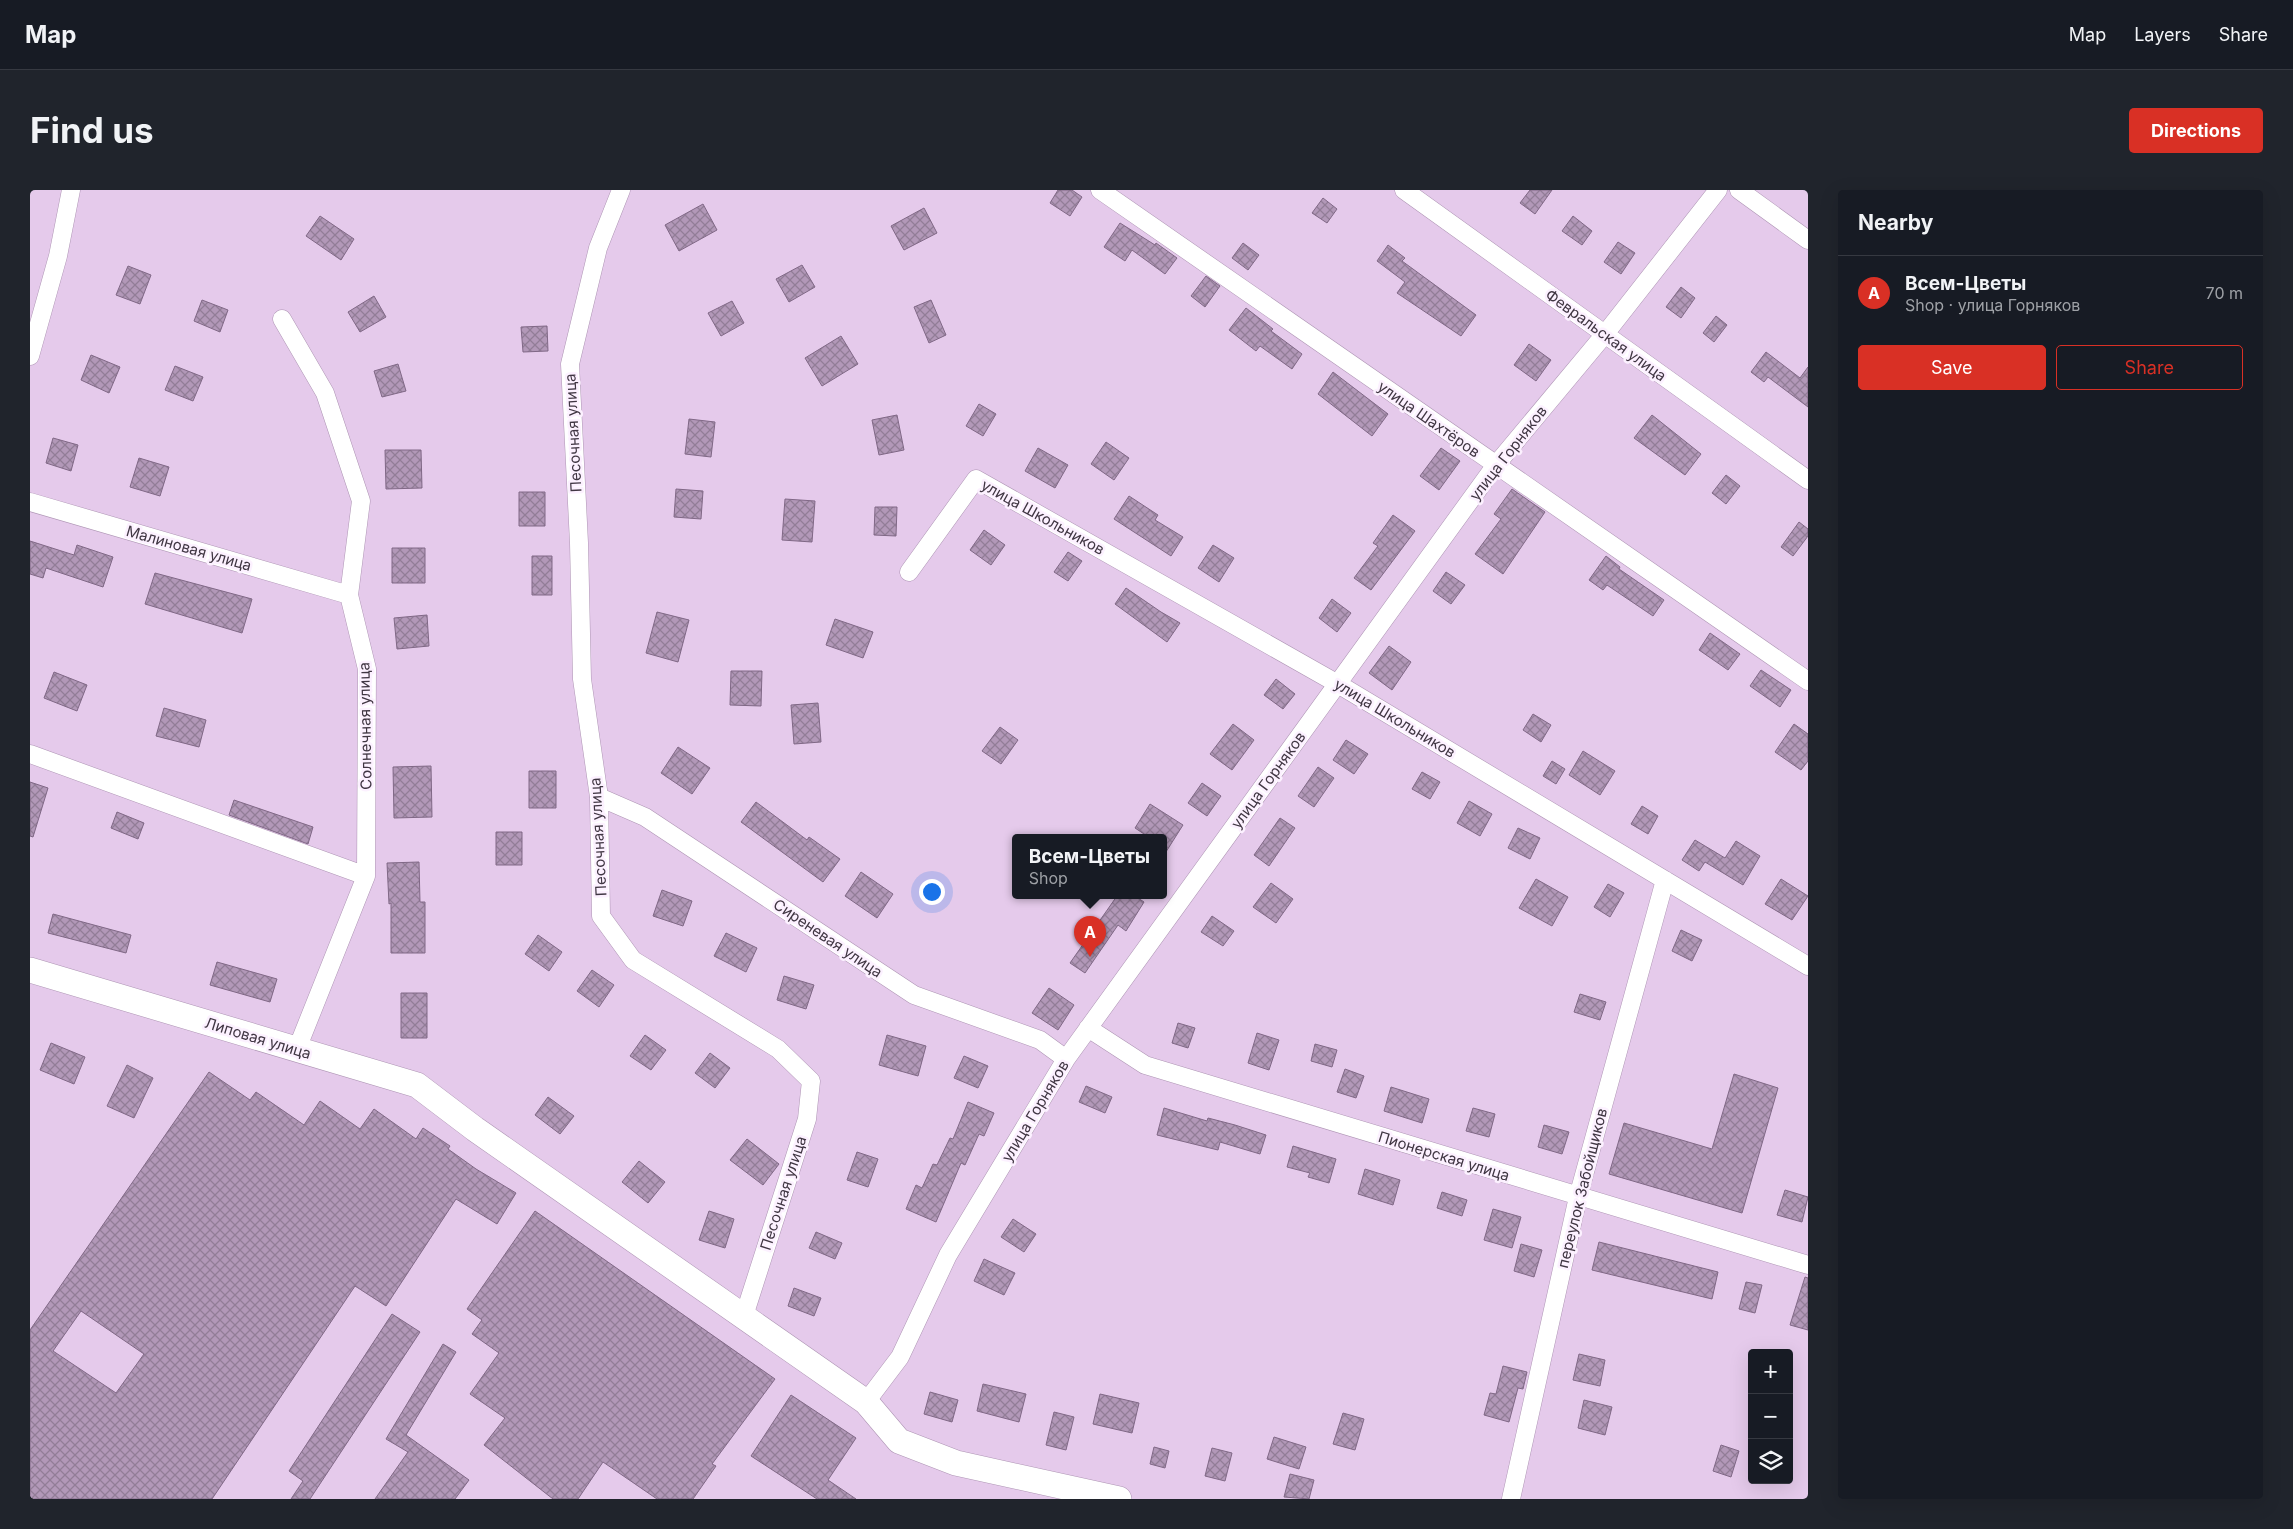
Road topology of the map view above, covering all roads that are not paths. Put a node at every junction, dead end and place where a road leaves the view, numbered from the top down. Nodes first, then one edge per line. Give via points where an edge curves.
1 (71, 190) edge
2 (621, 190) edge
3 (1100, 190) edge
4 (1404, 190) edge
5 (1718, 190) edge
6 (1739, 190) edge
7 (1808, 240) edge
8 (282, 319) dead end
9 (1605, 334) junction
10 (30, 356) edge
11 (1495, 466) junction
12 (1808, 480) edge
13 (30, 502) edge
14 (908, 572) dead end
15 (349, 594) junction
16 (1808, 681) edge
17 (1338, 684) junction
18 (30, 754) edge
19 (599, 798) junction
20 (366, 876) junction
21 (1665, 880) junction
22 (1808, 966) edge
23 (30, 970) edge
24 (1088, 1028) junction
25 (297, 1049) junction
26 (1066, 1059) junction
27 (1578, 1197) junction
28 (1808, 1265) edge
29 (744, 1316) junction
30 (866, 1402) junction
31 (1119, 1499) edge
32 (1511, 1499) edge

1 - 10 street via 58,256
2 - 19 street, Песочная улица via 598,248 570,364 582,679
3 - 11 street, улица Шахтёров
4 - 9 street, Февральская улица
5 - 9 street, улица Горняков
6 - 7 street
8 - 15 street, Солнечная улица via 325,393 361,501
9 - 11 street, улица Горняков
9 - 12 street, Февральская улица
11 - 16 street, улица Шахтёров
11 - 17 street, улица Горняков
13 - 15 street, Малиновая улица
14 - 17 street, улица Школьников via 976,479
15 - 20 street, Солнечная улица via 367,669
17 - 21 street, улица Школьников
17 - 24 street, улица Горняков
18 - 20 street
19 - 26 street, Сиреневая улица via 645,817 914,996 1040,1040
19 - 29 street, Песочная улица via 601,916 634,960 778,1049 811,1081 807,1119
20 - 25 street, Солнечная улица
21 - 22 street, улица Школьников
21 - 27 street, переулок Забойщиков
23 - 25 main road, Липовая улица
24 - 26 street, улица Горняков
24 - 27 street, Пионерская улица via 1145,1065
25 - 29 main road, Липовая улица via 417,1085
26 - 30 street, улица Горняков via 948,1255 900,1357
27 - 28 street, Пионерская улица
27 - 32 street, переулок Забойщиков
29 - 30 main road, Липовая улица
30 - 31 main road, Липовая улица via 899,1440 956,1463

